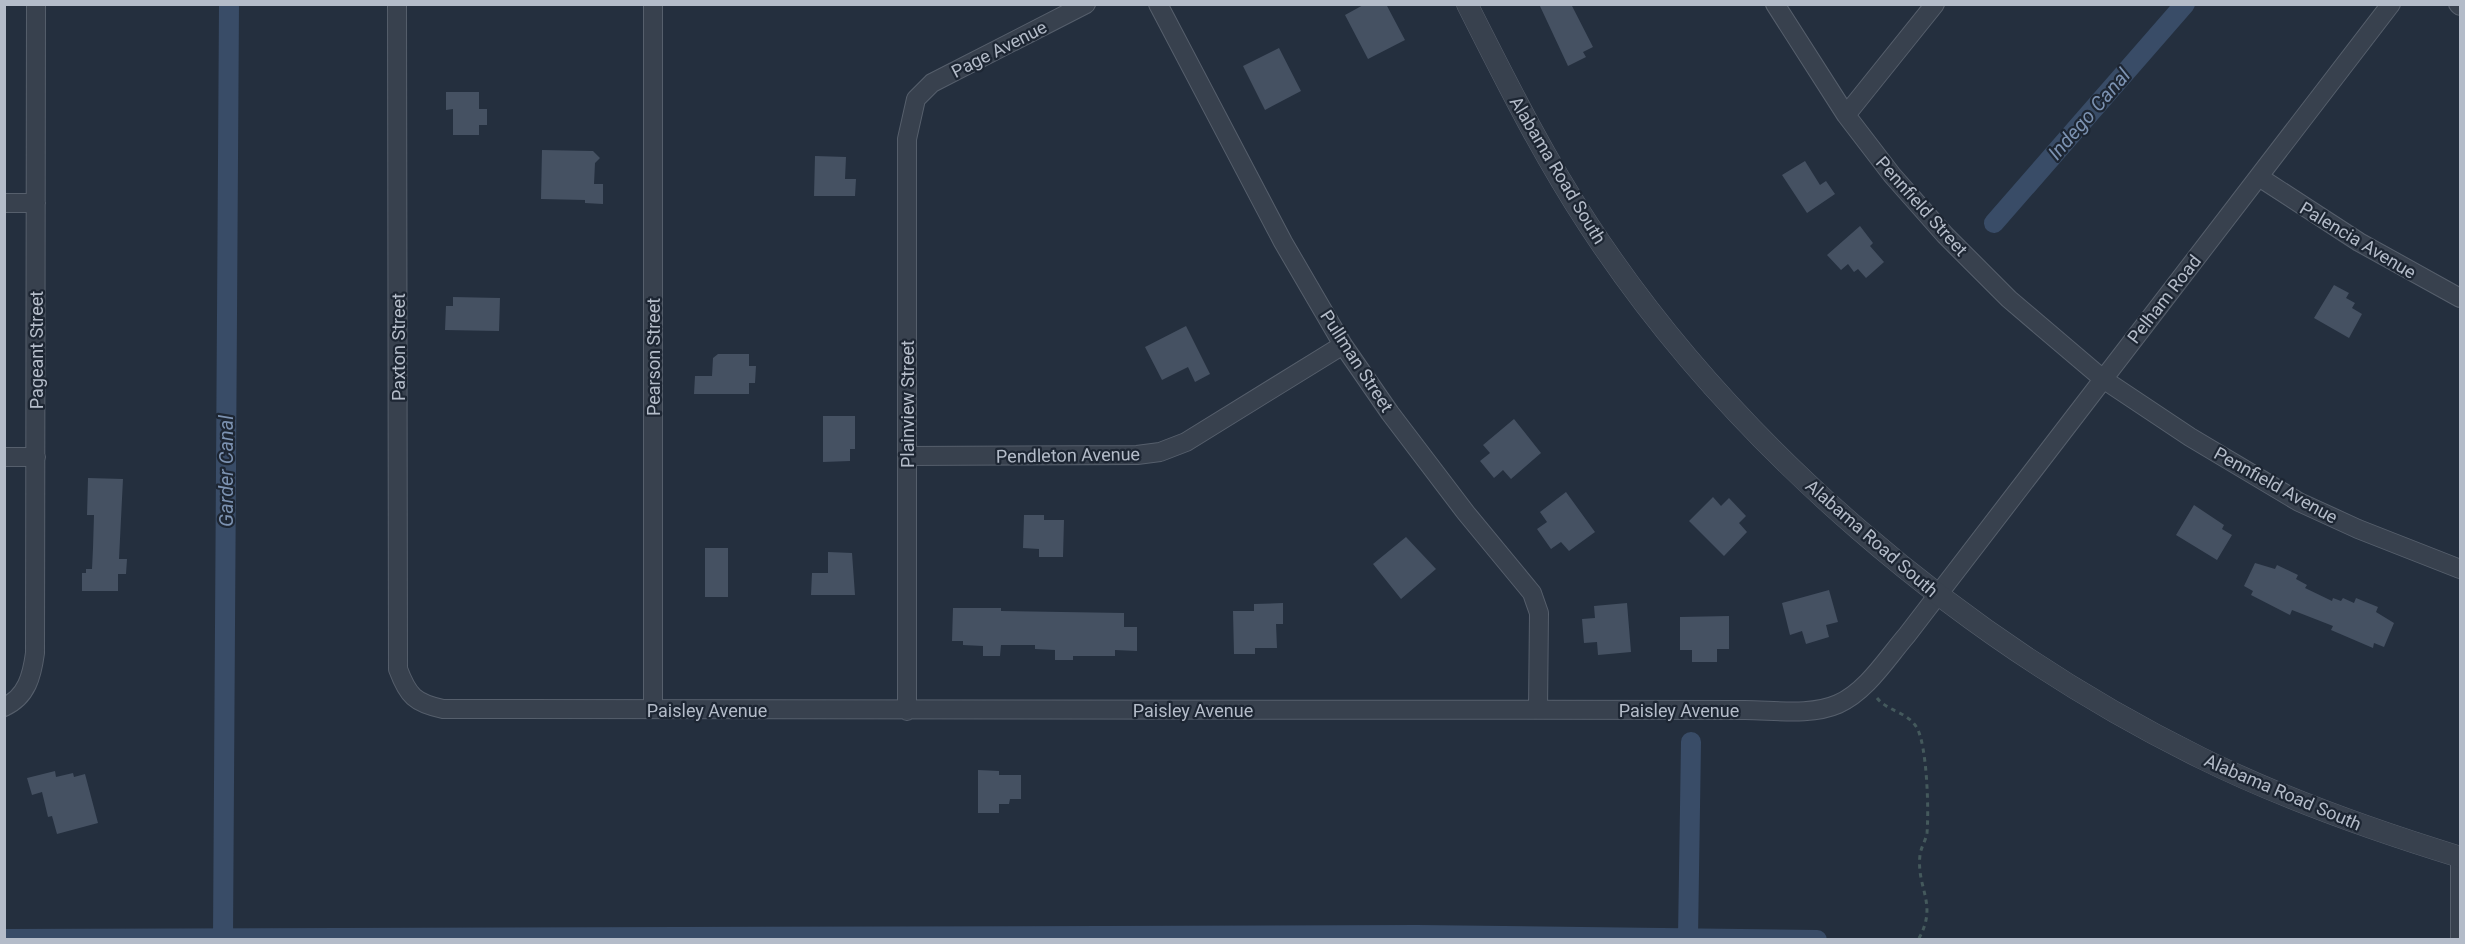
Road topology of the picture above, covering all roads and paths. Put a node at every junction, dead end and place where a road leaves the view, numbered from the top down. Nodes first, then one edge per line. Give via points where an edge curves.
1 (36, 4) edge
2 (397, 4) edge
3 (652, 4) edge
4 (1086, 4) edge
5 (1158, 4) edge
6 (1467, 4) edge
7 (1775, 4) edge
8 (1935, 4) edge
9 (2391, 4) edge
10 (916, 99) joint
11 (1846, 115) junction
12 (2259, 177) junction
13 (4, 203) edge
14 (36, 203) junction
15 (2460, 298) edge
16 (1343, 345) junction
17 (2103, 379) junction
18 (908, 456) junction
19 (4, 457) edge
20 (36, 457) junction
21 (2460, 569) edge
22 (1938, 594) junction
23 (1866, 682) junction
24 (405, 689) joint
25 (4, 707) edge
26 (1538, 709) junction
27 (653, 710) junction
28 (907, 711) junction
29 (2460, 857) edge
30 (1918, 939) edge
31 (2460, 939) edge

1 - 14 street, Pageant Street
2 - 24 street, Paxton Street via 398,669
3 - 27 street, Pearson Street
4 - 10 street, Page Avenue via 932,83
5 - 16 street, Pullman Street via 1283,242
6 - 22 street, Alabama Road South via 1525,120 1560,179 1590,228 1642,298 1705,375 1814,490
7 - 11 street, Pennfield Street
8 - 11 street
9 - 12 street, Pelham Road
10 - 18 street, Plainview Street via 907,139
11 - 17 street, Pennfield Street via 1945,235 2009,299
12 - 15 street, Palencia Avenue via 2359,242
12 - 17 street, Pelham Road
13 - 14 street
14 - 20 street, Pageant Street
16 - 18 street, Pendleton Avenue via 1186,442 1160,452
16 - 26 street, Pullman Street via 1396,423 1532,593 1539,613
17 - 21 street, Pennfield Avenue via 2218,455 2299,501
17 - 22 street, Pelham Road
18 - 28 street, Plainview Street
19 - 20 street
20 - 25 street, Pageant Street via 36,652 24,693
22 - 23 street, Paisley Avenue
22 - 29 street, Alabama Road South via 2073,687 2200,758 2293,799
23 - 26 street, Paisley Avenue via 1838,704 1814,709
23 - 30 path via 1882,704 1916,725 1922,740 1927,834 1920,855 1929,914
24 - 27 street, Paisley Avenue via 422,704 443,709
26 - 28 street, Paisley Avenue
27 - 28 street, Paisley Avenue
29 - 31 street

